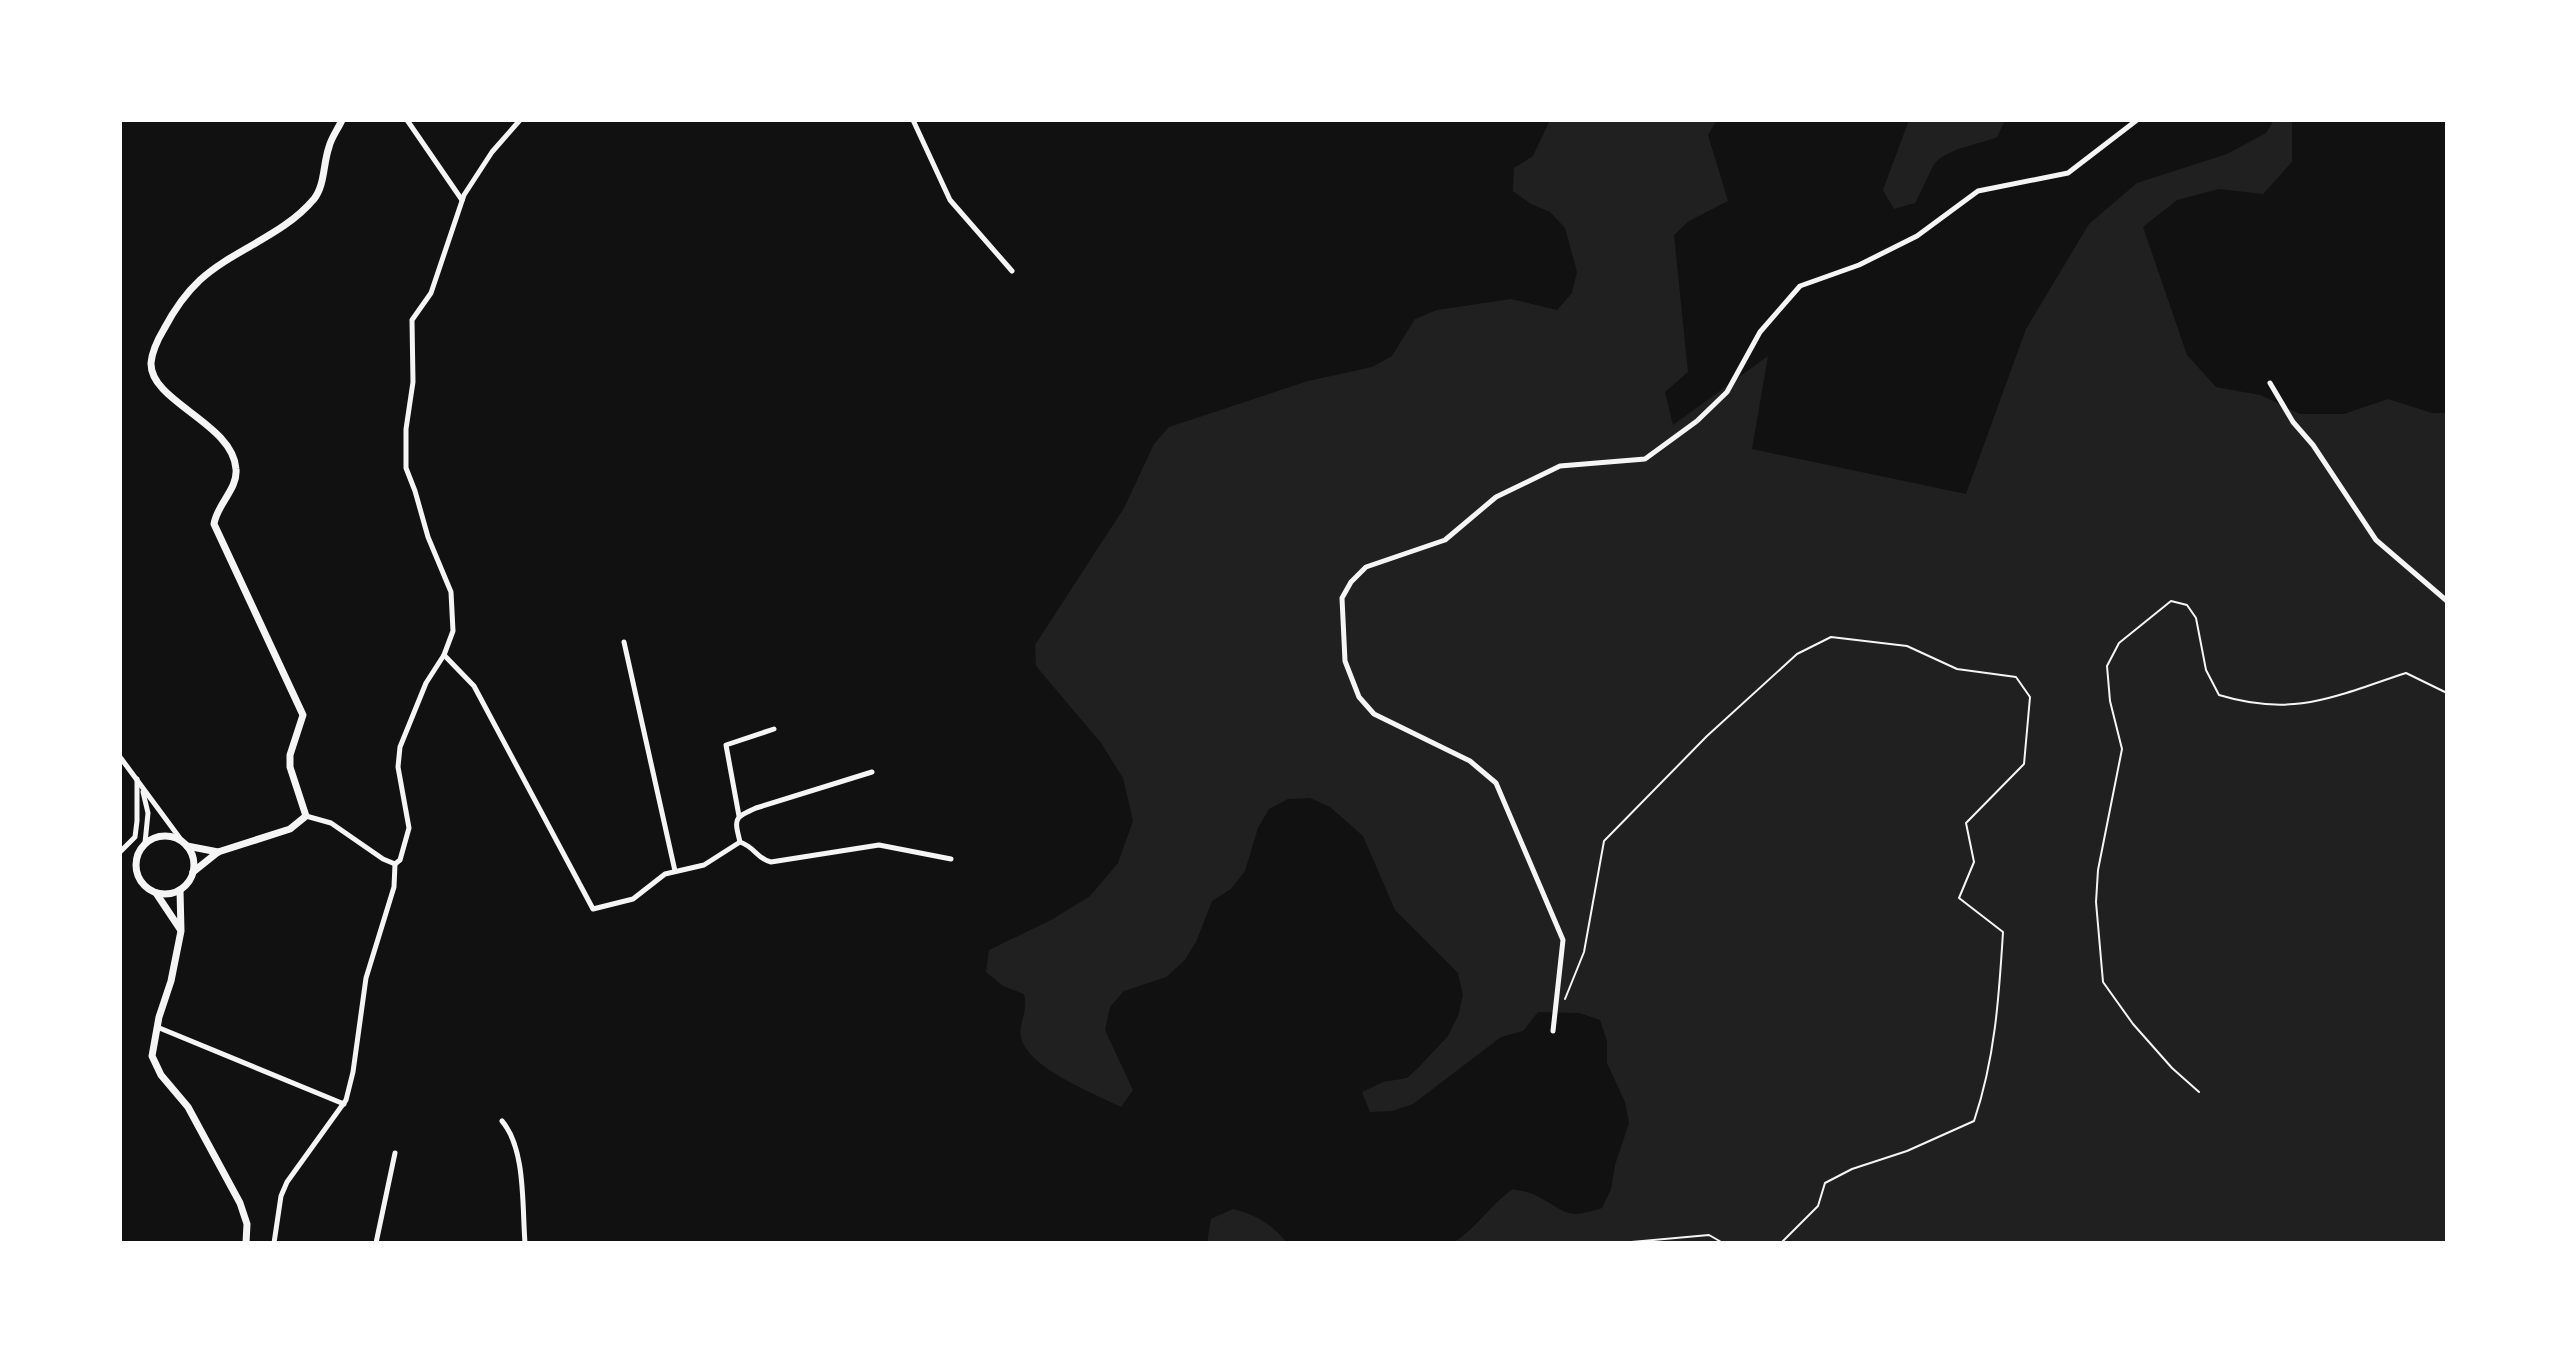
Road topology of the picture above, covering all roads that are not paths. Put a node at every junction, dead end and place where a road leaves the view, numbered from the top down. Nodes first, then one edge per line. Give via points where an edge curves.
1 (342, 120) edge
2 (407, 120) edge
3 (520, 120) edge
4 (913, 120) edge
5 (2137, 120) edge
6 (462, 200) junction
7 (1012, 271) dead end
8 (2270, 383) dead end
9 (2447, 601) edge
10 (624, 642) dead end
11 (444, 655) junction
12 (774, 729) dead end
13 (120, 757) edge
14 (872, 772) dead end
15 (137, 779) junction
16 (143, 787) junction
17 (306, 816) junction
18 (739, 816) junction
19 (740, 842) junction
20 (145, 843) junction
21 (184, 843) junction
22 (120, 852) edge
23 (218, 852) junction
24 (951, 859) dead end
25 (395, 864) junction
26 (675, 871) junction
27 (193, 872) junction
28 (180, 890) junction
29 (156, 893) junction
30 (181, 931) junction
31 (157, 1027) junction
32 (1553, 1031) dead end
33 (344, 1104) junction
34 (502, 1121) dead end
35 (395, 1153) dead end
36 (246, 1243) edge
37 (274, 1243) edge
38 (376, 1243) edge
39 (525, 1243) edge

1 - 17 street via 329,145 317,195 295,217 201,280 169,319 151,363 170,395 227,444 235,458 233,486 214,524 303,715 290,767
2 - 6 street
3 - 6 street
4 - 7 street via 950,200
5 - 32 street via 2068,173 1978,191 1917,236 1800,286 1760,332 1727,392 1645,459 1560,466 1496,497 1445,540 1366,567 1351,582 1342,598 1345,661 1359,697 1374,714 1470,761 1496,783 1563,940
6 - 11 street via 431,293 412,320 413,382 406,429 406,468 454,608
8 - 9 street via 2376,540
10 - 26 street
11 - 25 street via 426,683 400,747 398,767 409,828
11 - 26 street via 474,686 593,909 633,899
12 - 18 street via 726,745
13 - 15 street
14 - 18 street
15 - 16 street
15 - 22 street via 135,837
16 - 20 street via 148,813
16 - 21 street
17 - 23 street via 290,829
17 - 25 street via 331,823
18 - 19 street via 735,823
19 - 24 street via 771,862 879,845
19 - 26 street via 704,865
20 - 21 street via 162,836
20 - 29 street via 136,858 137,875
21 - 23 street
21 - 27 street via 193,856
23 - 27 street
25 - 33 street via 394,887 366,978
27 - 28 street
28 - 29 street
28 - 30 street
29 - 30 street
30 - 31 street
31 - 33 street
31 - 36 street via 154,1062 188,1107 240,1203
33 - 37 street via 287,1182
34 - 39 street via 518,1155
35 - 38 street

